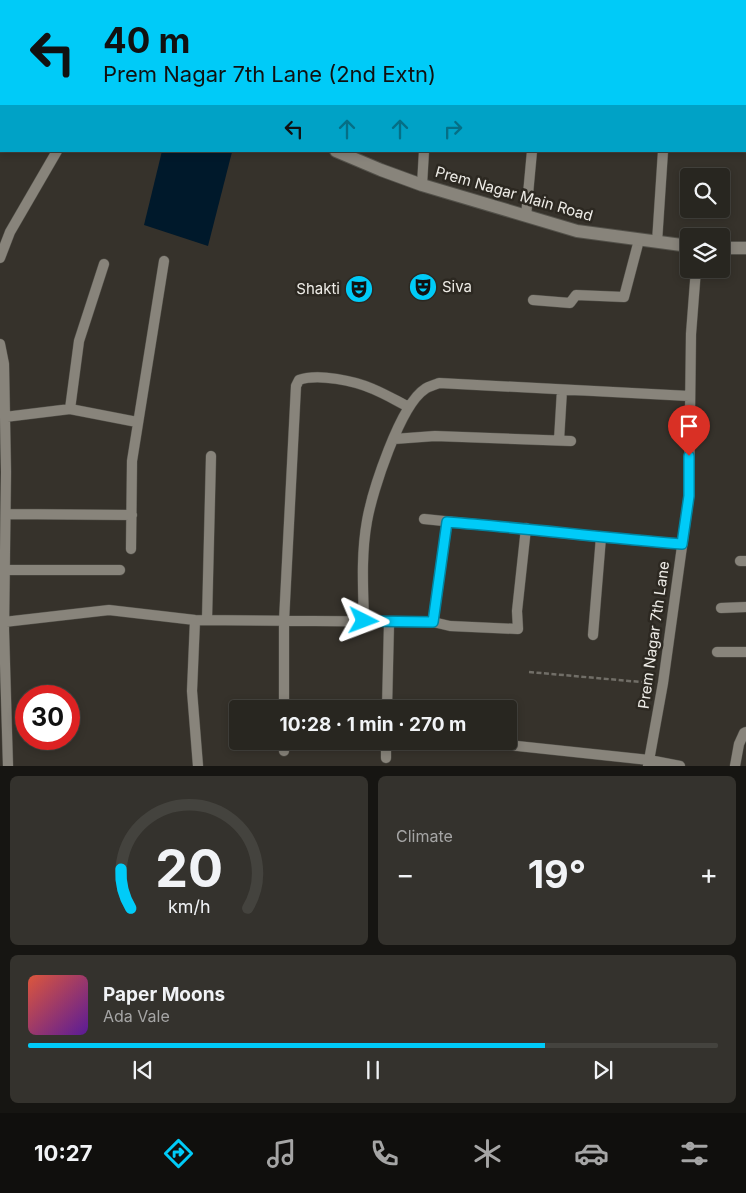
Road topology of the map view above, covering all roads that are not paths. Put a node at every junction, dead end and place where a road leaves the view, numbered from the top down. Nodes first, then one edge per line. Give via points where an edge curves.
1 (56, 152) edge
2 (338, 152) edge
3 (424, 152) edge
4 (532, 152) edge
5 (663, 152) edge
6 (422, 185) junction
7 (526, 216) junction
8 (639, 240) junction
9 (657, 242) junction
10 (680, 245) edge
11 (730, 248) edge
12 (746, 248) edge
13 (0, 258) edge
14 (164, 261) dead end
15 (104, 264) dead end
16 (695, 278) edge
17 (533, 300) dead end
18 (0, 344) edge
19 (562, 390) junction
20 (689, 396) junction
21 (409, 408) junction
22 (70, 409) junction
23 (5, 417) junction
24 (137, 422) junction
25 (394, 439) junction
26 (559, 440) junction
27 (571, 441) dead end
28 (211, 456) dead end
29 (3, 489) edge
30 (6, 514) junction
31 (132, 515) junction
32 (424, 519) dead end
33 (447, 522) junction
34 (526, 528) junction
35 (601, 537) junction
36 (682, 544) junction
37 (132, 549) dead end
38 (5, 570) junction
39 (120, 570) dead end
40 (746, 607) edge
41 (721, 608) dead end
42 (195, 620) junction
43 (207, 620) junction
44 (284, 621) junction
45 (364, 621) junction
46 (433, 622) junction
47 (389, 623) junction
48 (3, 627) edge
49 (593, 635) dead end
50 (717, 652) dead end
51 (746, 652) edge
52 (284, 700) edge
53 (387, 700) edge
54 (746, 732) edge
55 (517, 746) edge
56 (386, 750) edge
57 (386, 758) dead end
58 (648, 763) edge
59 (8, 766) edge
60 (198, 766) edge
61 (680, 766) edge
62 (735, 766) edge

1 - 13 street via 10,232
2 - 6 street, Prem Nagar Main Road
3 - 6 street
4 - 7 street
5 - 9 street
6 - 7 street, Prem Nagar Main Road
7 - 8 street, Prem Nagar Main Road via 578,232
8 - 9 street, Prem Nagar Main Road
8 - 17 street via 624,297 576,294 570,303
9 - 10 street, Prem Nagar Main Road
11 - 12 street
14 - 24 street
15 - 22 street via 79,341
16 - 20 street, Prem Nagar 7th Lane
18 - 23 street via 4,364
19 - 20 street
19 - 21 street via 439,383 424,389
19 - 26 street
20 - 36 street, Prem Nagar 7th Lane via 689,496
21 - 25 street
21 - 44 street via 373,389 351,382 307,377 299,380 294,411
22 - 23 street
22 - 24 street
23 - 29 street
24 - 31 street via 132,461
25 - 26 street via 435,436
25 - 45 street via 374,490 366,522
26 - 27 street
28 - 43 street
29 - 30 street
30 - 31 street
30 - 38 street
31 - 37 street
32 - 33 street
33 - 34 street
33 - 46 street
34 - 35 street
34 - 46 street via 518,629 450,626
35 - 36 street
35 - 49 street
36 - 58 street, Prem Nagar 7th Lane via 663,684
38 - 39 street
38 - 48 street
40 - 41 street
42 - 43 street
42 - 48 street via 109,610
42 - 60 street via 192,691
43 - 44 street
44 - 45 street
44 - 52 street
45 - 47 street
46 - 47 street
47 - 53 street
48 - 59 street
50 - 51 street
54 - 62 street via 739,744
55 - 58 street
56 - 57 street
58 - 61 street

